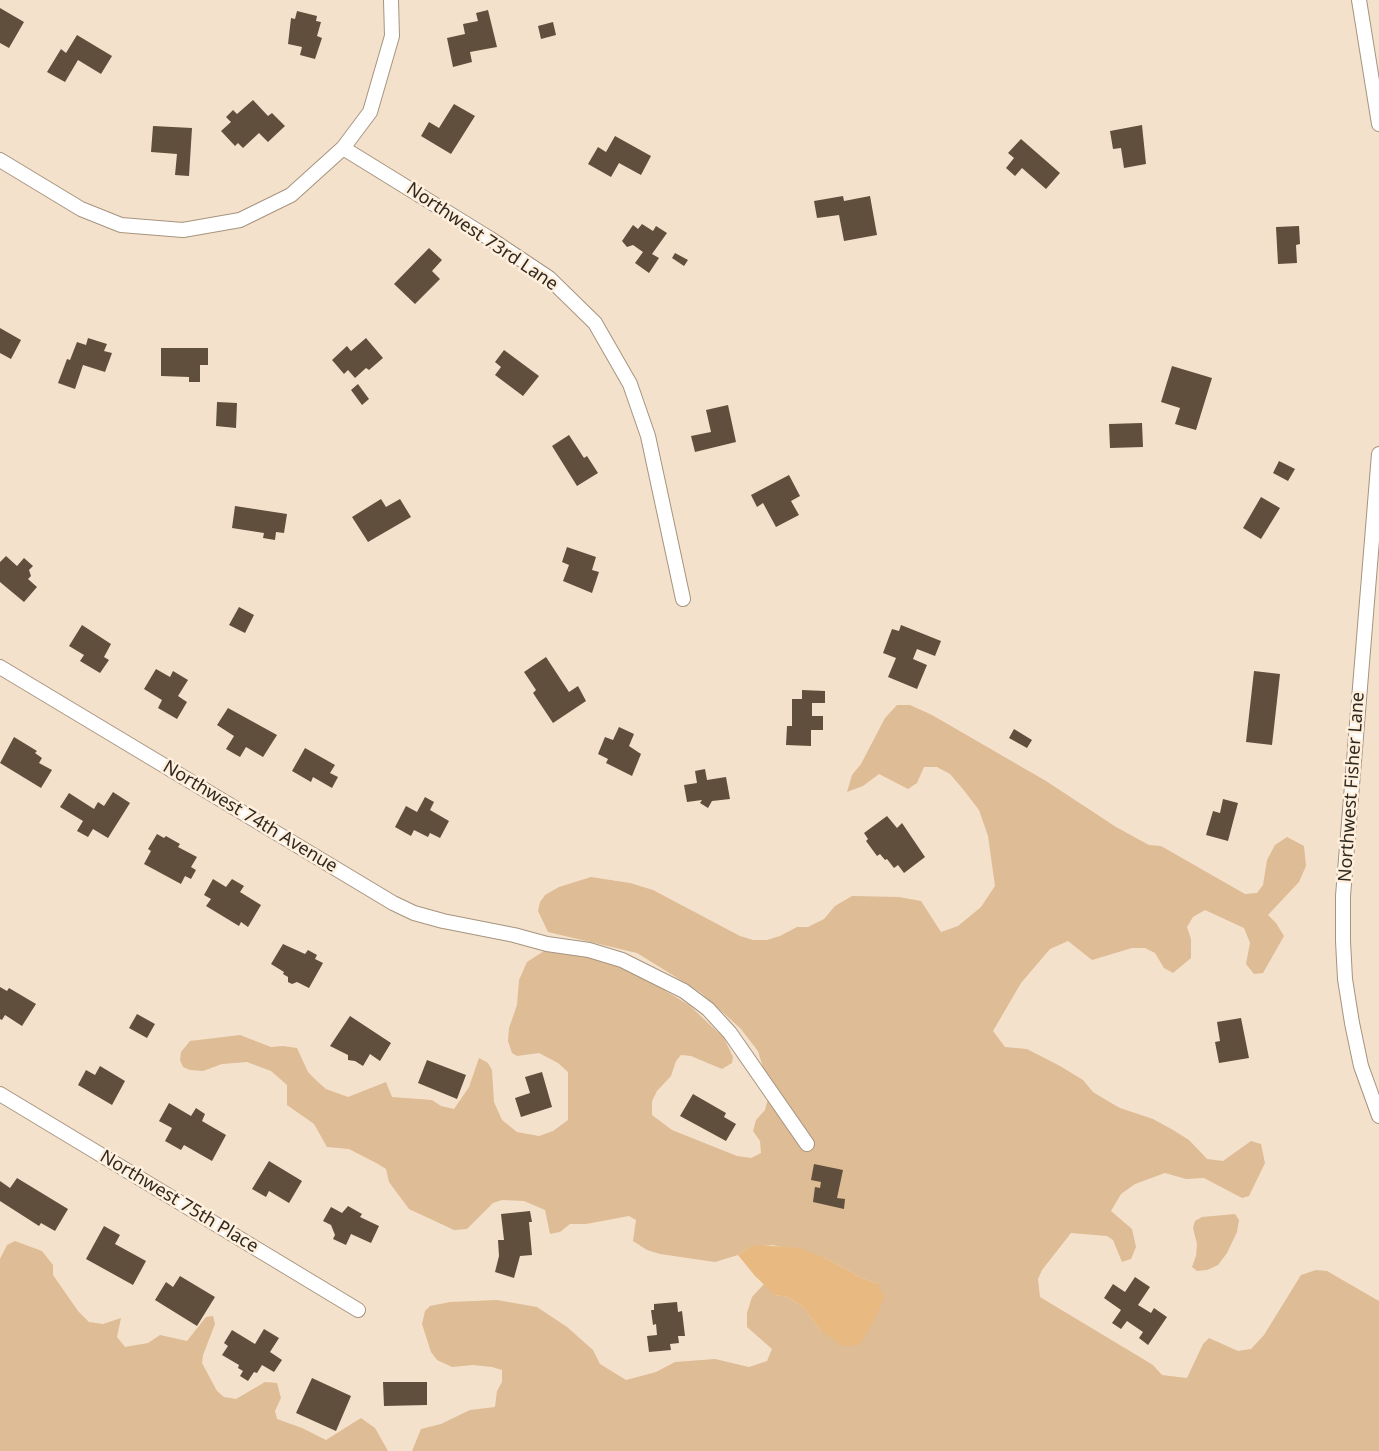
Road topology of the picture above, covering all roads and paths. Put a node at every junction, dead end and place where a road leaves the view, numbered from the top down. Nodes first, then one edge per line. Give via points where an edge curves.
1 (391, 0) edge
2 (1359, 0) edge
3 (1379, 124) edge
4 (343, 148) junction
5 (0, 160) edge
6 (1379, 454) edge
7 (684, 599) dead end
8 (0, 668) edge
9 (0, 1094) edge
10 (1379, 1116) edge
11 (807, 1144) dead end
12 (358, 1310) dead end

1 - 4 street via 392,36 370,112
2 - 3 street
4 - 5 street via 291,195 240,220 183,230 121,225 81,209
4 - 7 street, Northwest 73rd Lane via 549,278 596,323 630,384 648,436
6 - 10 street, Northwest Fisher Lane via 1343,932 1345,979 1352,1023 1361,1066
8 - 11 street, Northwest 74th Avenue via 414,913 547,944 590,950 622,960 684,991 708,1009 730,1033
9 - 12 street, Northwest 75th Place

